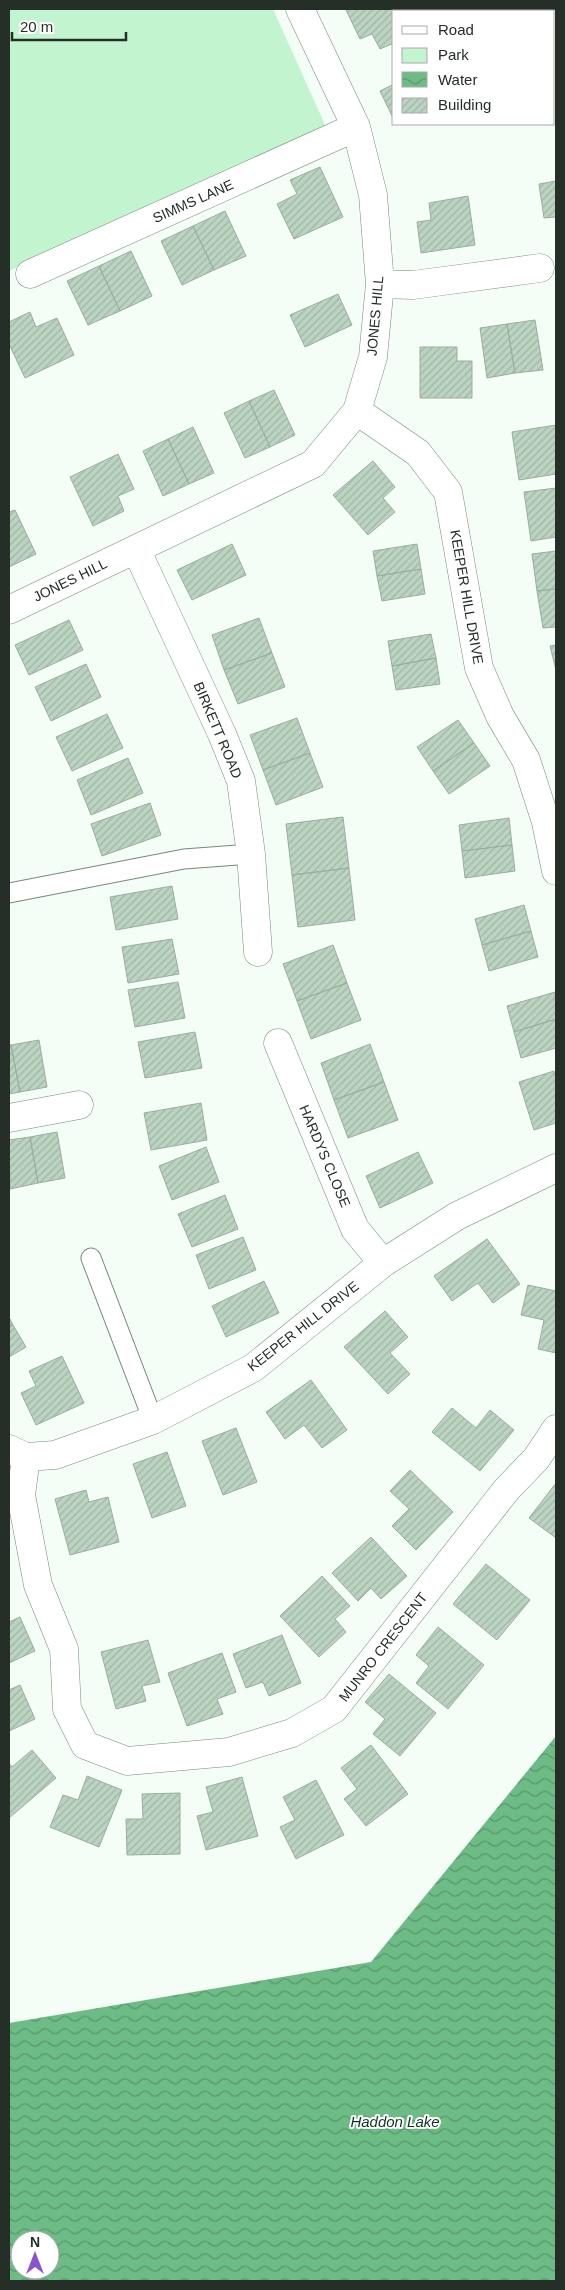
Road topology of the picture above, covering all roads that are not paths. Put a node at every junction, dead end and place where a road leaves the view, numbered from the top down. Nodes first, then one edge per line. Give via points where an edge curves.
1 (300, 9) edge
2 (356, 127) junction
3 (540, 268) dead end
4 (30, 274) dead end
5 (380, 284) junction
6 (357, 411) junction
7 (136, 549) junction
8 (9, 610) edge
9 (251, 854) junction
10 (556, 871) edge
11 (9, 893) edge
12 (258, 952) dead end
13 (278, 1043) dead end
14 (79, 1105) dead end
15 (9, 1118) edge
16 (556, 1168) edge
17 (90, 1258) dead end
18 (384, 1263) junction
19 (153, 1420) junction
20 (556, 1429) edge
21 (18, 1453) edge

1 - 2 street, JONES HILL
2 - 4 street, SIMMS LANE
2 - 5 street, JONES HILL via 374,195
3 - 5 street via 413,285
5 - 6 street, JONES HILL via 373,357
6 - 7 street, JONES HILL via 313,464
6 - 10 street, KEEPER HILL DRIVE via 418,452 448,492 479,668 500,716 526,760 546,822
7 - 8 street, JONES HILL
7 - 9 street, BIRKETT ROAD via 241,781
9 - 11 lane via 184,859
9 - 12 street, BIRKETT ROAD
13 - 18 street, HARDYS CLOSE via 355,1229
14 - 15 street
16 - 18 street, KEEPER HILL DRIVE via 457,1216
17 - 19 lane
18 - 19 street, KEEPER HILL DRIVE via 253,1368
19 - 21 street, KEEPER HILL DRIVE via 55,1455
20 - 21 street, MUNRO CRESCENT via 536,1459 507,1489 334,1709 292,1733 230,1752 127,1761 85,1745 67,1709 64,1649 38,1585

